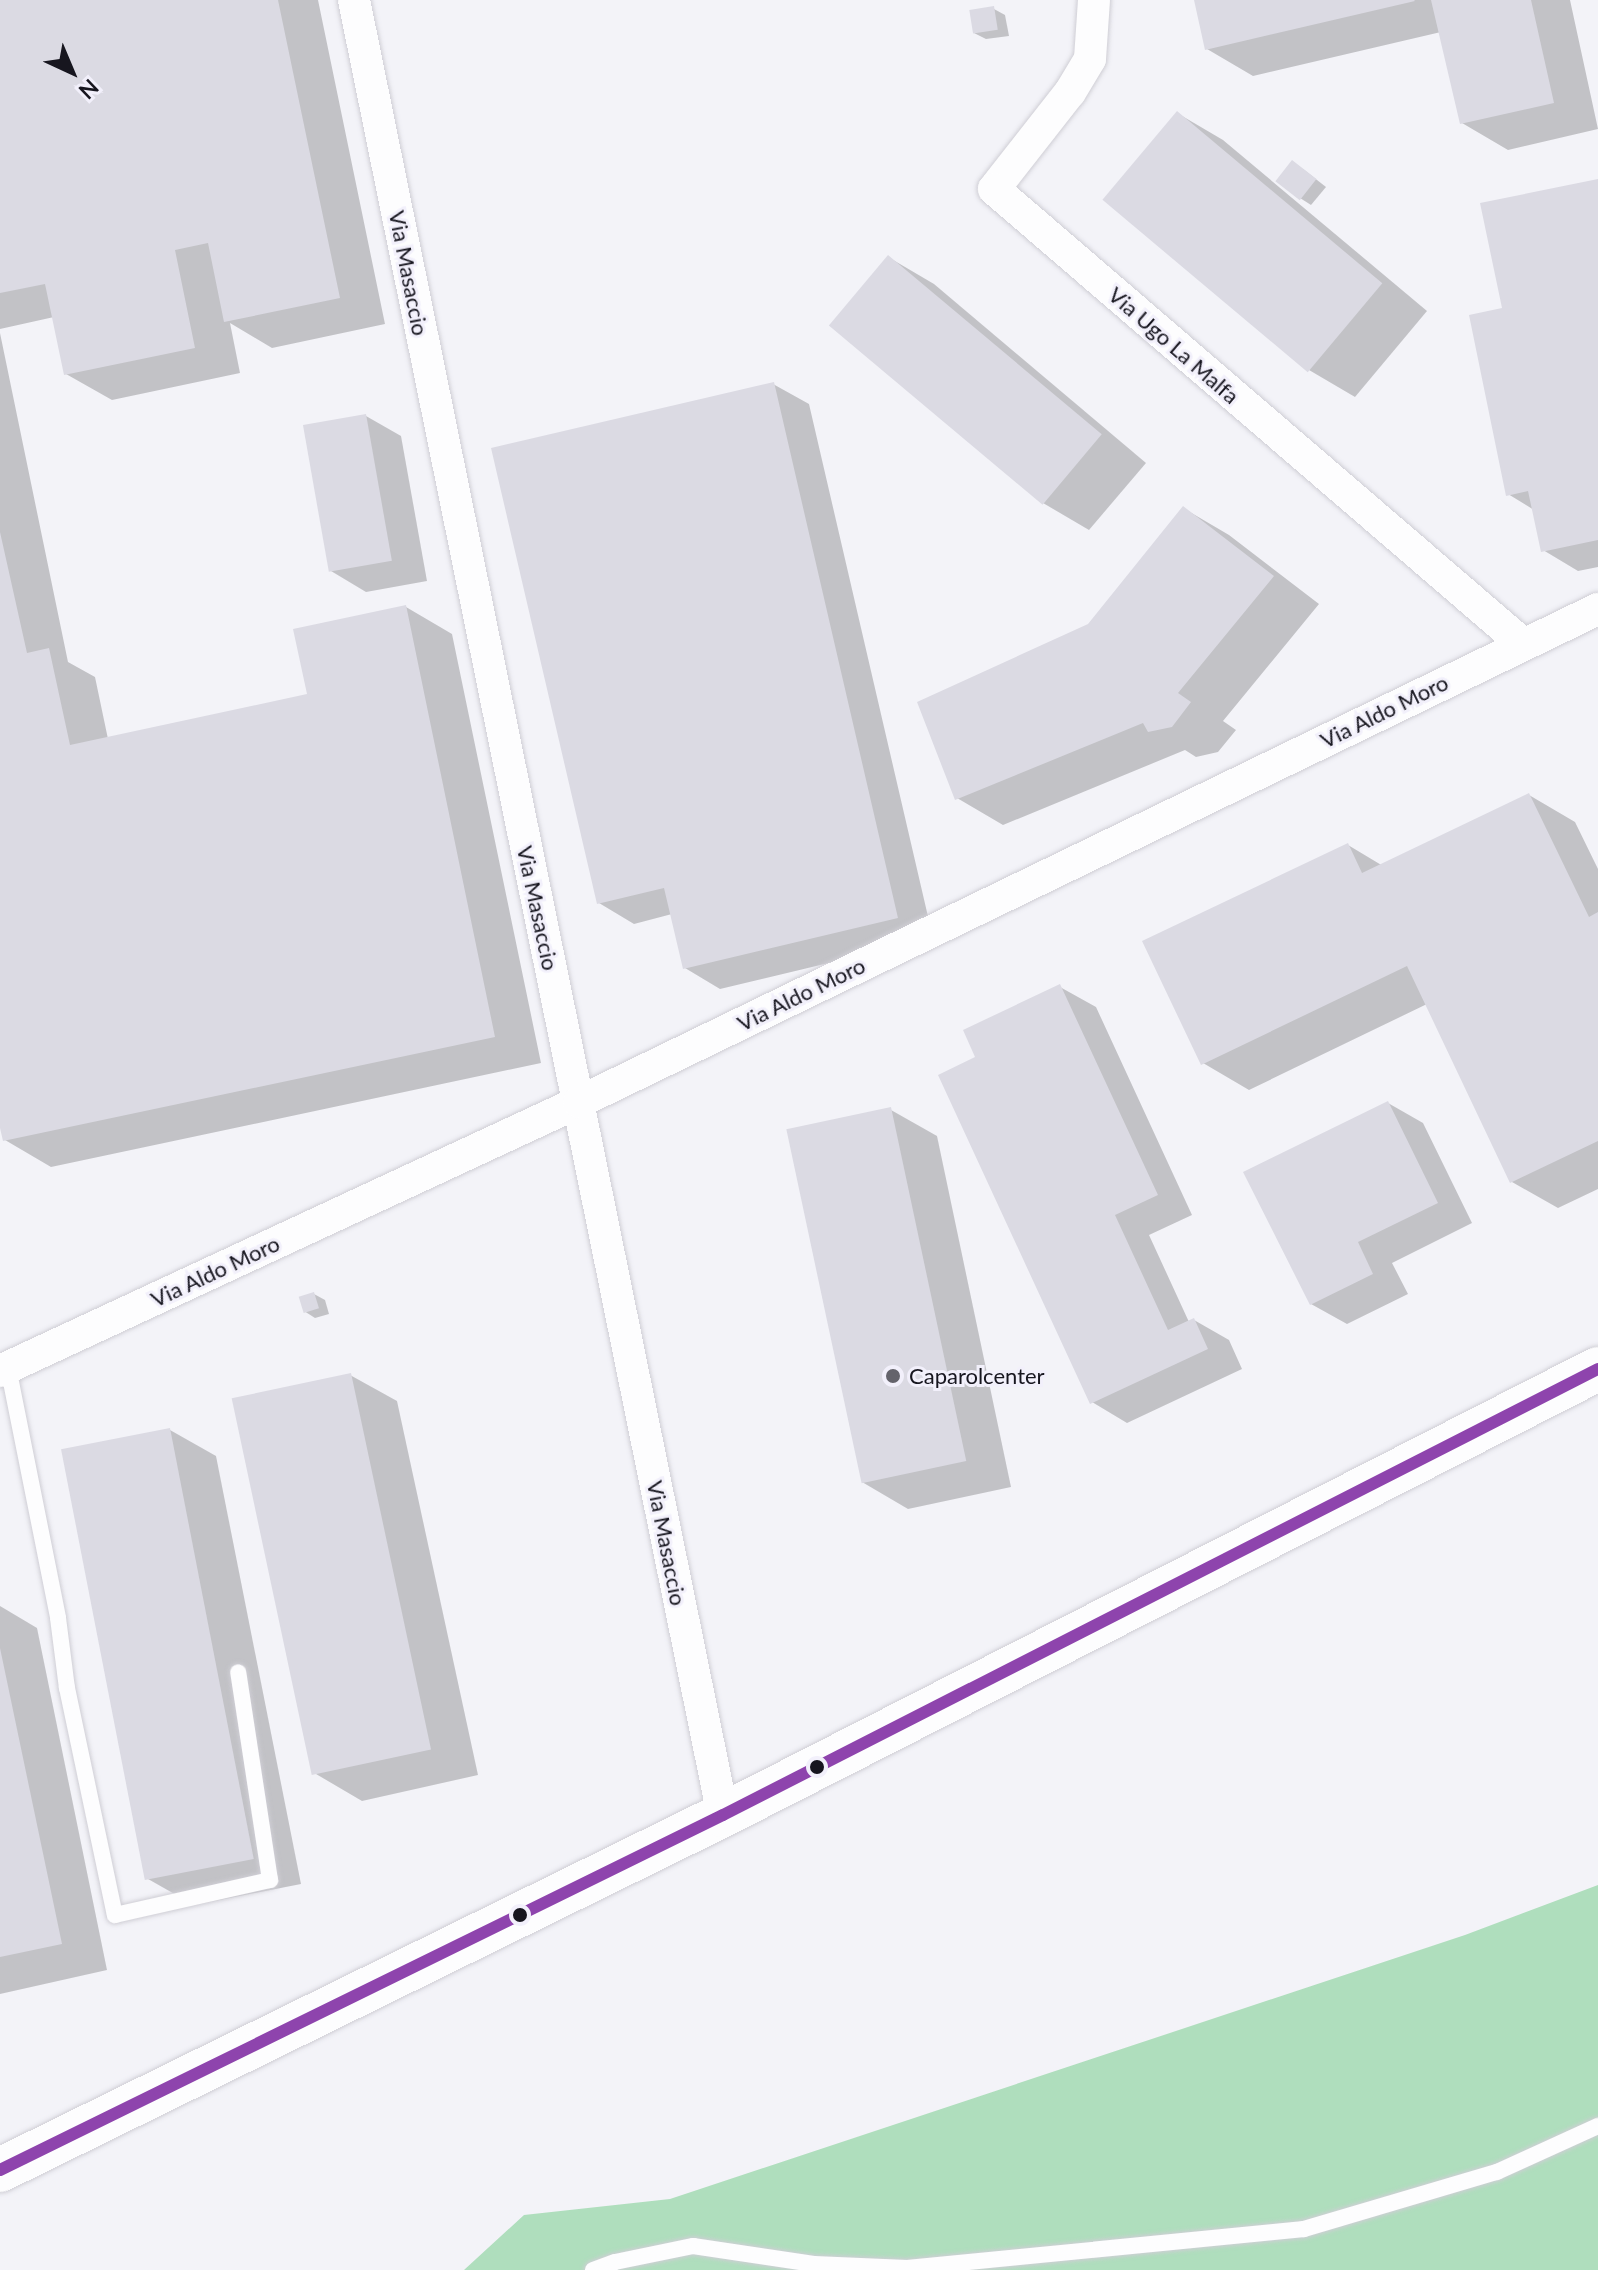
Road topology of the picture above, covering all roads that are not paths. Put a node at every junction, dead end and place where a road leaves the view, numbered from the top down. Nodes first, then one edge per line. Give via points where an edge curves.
1 (354, 0) edge
2 (1094, 0) edge
3 (1598, 609) edge
4 (1523, 644) junction
5 (579, 1102) junction
6 (4, 1369) edge
7 (1598, 1369) edge
8 (238, 1672) dead end
9 (723, 1815) junction
10 (1598, 2126) edge
11 (0, 2170) edge
12 (593, 2270) edge

1 - 5 street, Via Masaccio
2 - 4 street, Via Ugo La Malfa via 1090,59 994,189
3 - 4 street, Via Aldo Moro
4 - 5 street, Via Aldo Moro
5 - 6 street, Via Aldo Moro
5 - 9 street, Via Masaccio
6 - 8 lane via 115,1915 270,1880
7 - 9 main road
9 - 11 main road
10 - 12 lane via 1497,2172 1304,2229 907,2268 814,2264 693,2246

